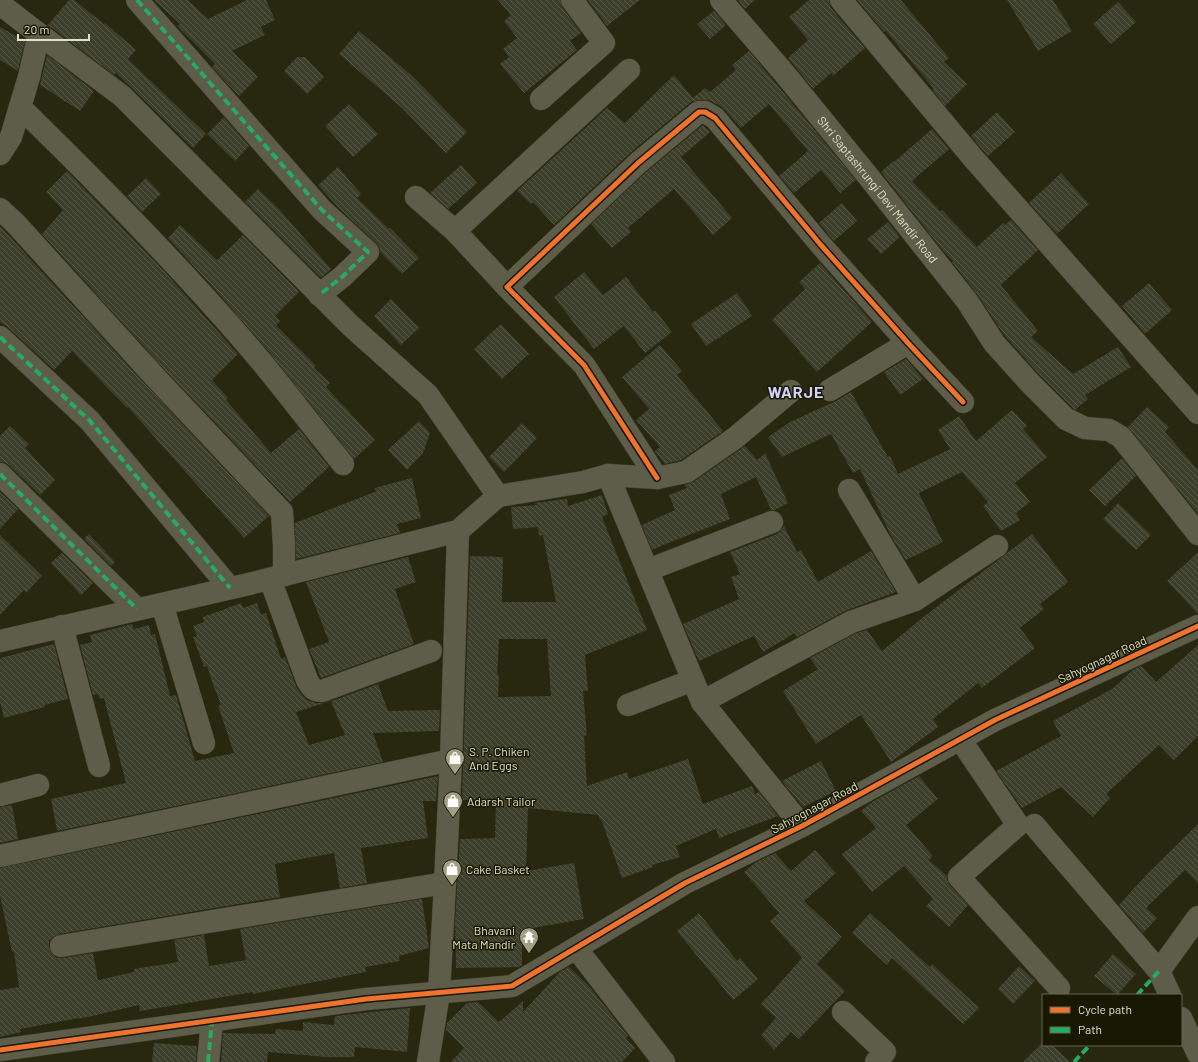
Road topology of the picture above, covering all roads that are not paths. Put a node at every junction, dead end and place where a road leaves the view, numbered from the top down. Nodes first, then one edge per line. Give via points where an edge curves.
1 (137, 0) edge
2 (572, 0) edge
3 (721, 0) edge
4 (841, 0) edge
5 (0, 4) edge
6 (39, 34) junction
7 (629, 70) dead end
8 (541, 99) dead end
9 (20, 107) junction
10 (0, 154) edge
11 (416, 198) dead end
12 (0, 209) edge
13 (455, 232) junction
14 (507, 287) junction
15 (320, 295) junction
16 (0, 337) edge
17 (908, 343) junction
18 (830, 390) dead end
19 (791, 391) dead end
20 (964, 402) dead end
21 (1198, 413) edge
22 (343, 464) dead end
23 (0, 474) edge
24 (608, 475) junction
25 (657, 478) junction
26 (849, 490) dead end
27 (498, 496) junction
28 (772, 522) dead end
29 (458, 531) junction
30 (1198, 534) edge
31 (997, 546) dead end
32 (648, 570) junction
33 (277, 577) junction
34 (230, 588) junction
35 (915, 600) junction
36 (162, 604) junction
37 (137, 609) junction
38 (62, 626) junction
39 (1198, 626) edge
40 (0, 640) edge
41 (431, 651) dead end
42 (693, 680) junction
43 (702, 702) junction
44 (628, 705) dead end
45 (960, 739) junction
46 (204, 743) dead end
47 (451, 760) junction
48 (99, 766) dead end
49 (38, 785) dead end
50 (0, 795) edge
51 (1034, 825) dead end
52 (802, 826) junction
53 (0, 856) edge
54 (445, 883) junction
55 (1198, 917) edge
56 (61, 946) dead end
57 (576, 948) junction
58 (1159, 971) junction
59 (1059, 988) dead end
60 (438, 993) junction
61 (1170, 994) edge
62 (842, 1012) dead end
63 (1182, 1020) edge
64 (212, 1021) junction
65 (0, 1050) edge
66 (31, 1054) edge
67 (1198, 1054) edge
68 (208, 1062) edge
69 (428, 1062) edge
70 (664, 1062) edge
71 (876, 1062) edge

1 - 15 street via 322,210 368,252
2 - 8 street via 604,43
3 - 30 street, Shri Saptashrungi Devi Mandir Road via 868,176 967,301 994,342 1029,382 1066,419 1085,428 1109,430 1121,437
4 - 21 street via 973,158
5 - 6 street
6 - 9 street
6 - 15 street via 122,96
7 - 13 street
9 - 10 street via 11,137
9 - 22 street via 106,192 199,291 260,360
11 - 13 street
12 - 33 street via 282,512
13 - 14 street
14 - 17 street via 638,163 699,112 705,112 715,118 820,244
14 - 25 street via 584,366
15 - 27 street via 428,395
16 - 34 street via 90,421
17 - 18 street
17 - 20 street
19 - 25 street via 735,438 686,472
23 - 37 street
24 - 25 street
24 - 27 street via 583,482
24 - 32 street
26 - 35 street
27 - 29 street
28 - 32 street
29 - 33 street
29 - 47 street
31 - 35 street
32 - 42 street
33 - 34 street
33 - 41 street via 307,680 310,687 316,691
34 - 36 street
35 - 43 street via 851,622
36 - 37 street
36 - 46 street
37 - 38 street
38 - 40 street
38 - 48 street
39 - 45 street, Sahyognagar Road via 1002,716
42 - 43 street
42 - 44 street
43 - 52 street
45 - 52 street, Sahyognagar Road
45 - 59 street via 1018,825 959,877
47 - 53 street
47 - 54 street
49 - 50 street
51 - 58 street
52 - 57 street, Sahyognagar Road via 685,883
54 - 56 street
54 - 60 street
55 - 58 street
57 - 60 street, Sahyognagar Road via 512,986
57 - 70 street
58 - 61 street
60 - 64 street, Sahyognagar Road via 366,999
60 - 69 street
62 - 71 street via 885,1052
63 - 67 street
64 - 66 street, Sahyognagar Road
64 - 68 street
65 - 66 street, Sahyognagar Road

